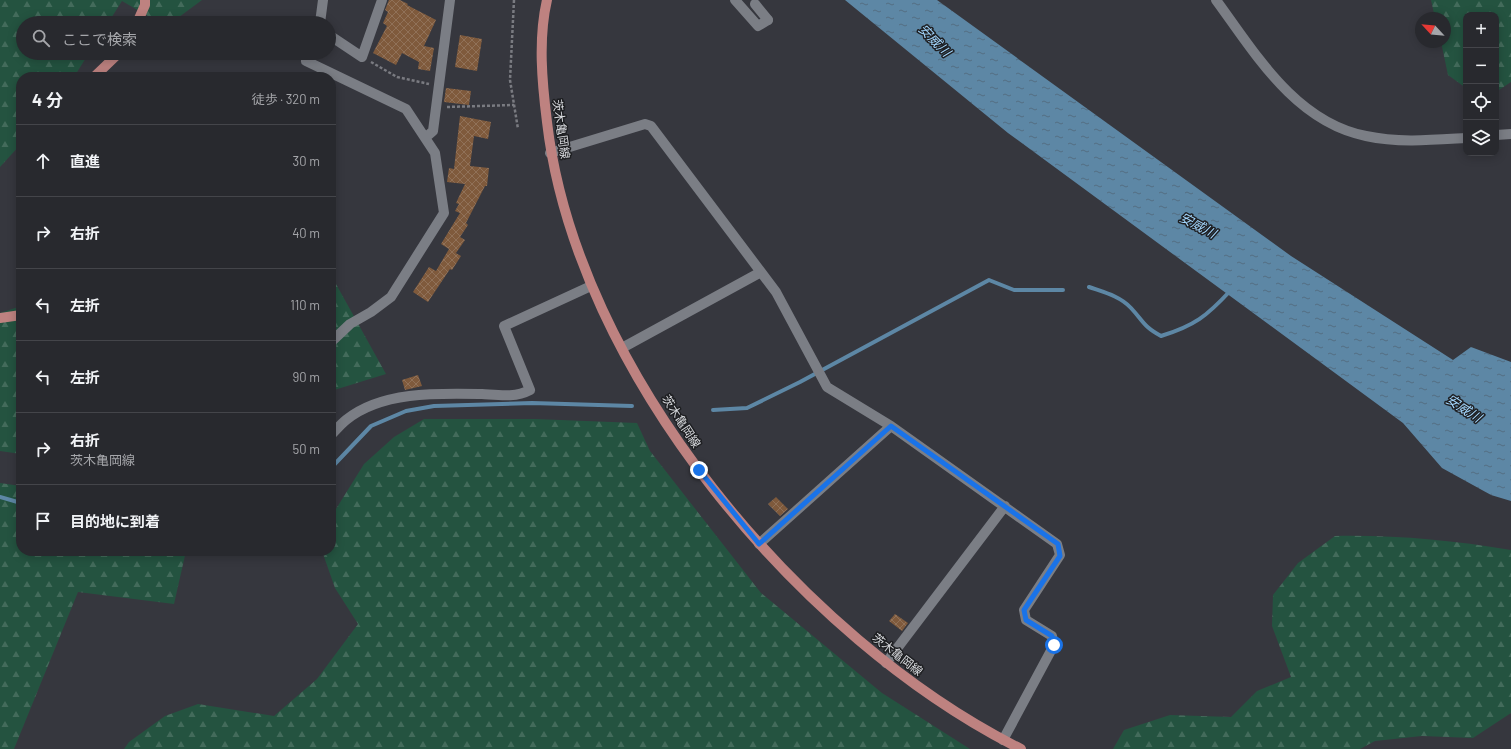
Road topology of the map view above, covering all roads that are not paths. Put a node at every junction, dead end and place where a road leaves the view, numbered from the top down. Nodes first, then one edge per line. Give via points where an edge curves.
1 (145, 0) edge
2 (323, 0) edge
3 (382, 0) edge
4 (450, 0) edge
5 (547, 0) edge
6 (735, 0) edge
7 (1216, 0) edge
8 (753, 2) edge
9 (141, 16) edge
10 (321, 16) edge
11 (336, 40) edge
12 (112, 60) edge
13 (306, 60) edge
14 (99, 72) edge
15 (329, 72) edge
16 (336, 75) edge
17 (1511, 134) edge
18 (1499, 136) edge
19 (425, 138) junction
20 (1463, 138) edge
21 (550, 152) junction
22 (761, 272) junction
23 (591, 286) junction
24 (16, 316) edge
25 (0, 318) edge
26 (336, 337) edge
27 (622, 348) junction
28 (891, 426) junction
29 (336, 430) edge
30 (1005, 506) junction
31 (759, 544) junction
32 (886, 663) junction
33 (1003, 740) junction
34 (1021, 749) edge

1 - 9 main road
2 - 10 street
3 - 11 street via 362,57
4 - 19 street via 433,131
5 - 21 main road, 茨木亀岡線 via 541,56
6 - 8 street via 758,26 768,20
7 - 20 street via 1280,84 1327,121 1364,136 1393,140
12 - 14 main road
13 - 15 street
16 - 19 street via 406,109
17 - 18 street
19 - 26 street via 435,153 444,213 391,297 350,324
21 - 22 street via 645,124 651,126
21 - 23 main road, 茨木亀岡線 via 565,212
22 - 27 street
22 - 28 street via 776,292 827,387
23 - 27 main road, 茨木亀岡線
23 - 29 street via 504,326 530,390 520,395 454,394 398,397 347,419
24 - 25 main road
27 - 31 main road, 茨木亀岡線 via 695,465
28 - 30 street
28 - 31 street
30 - 32 street
30 - 33 street via 1058,544 1060,556 1024,610 1026,620 1052,636 1054,645
31 - 32 main road, 茨木亀岡線 via 812,600
32 - 33 main road, 茨木亀岡線 via 937,700
33 - 34 main road, 茨木亀岡線

